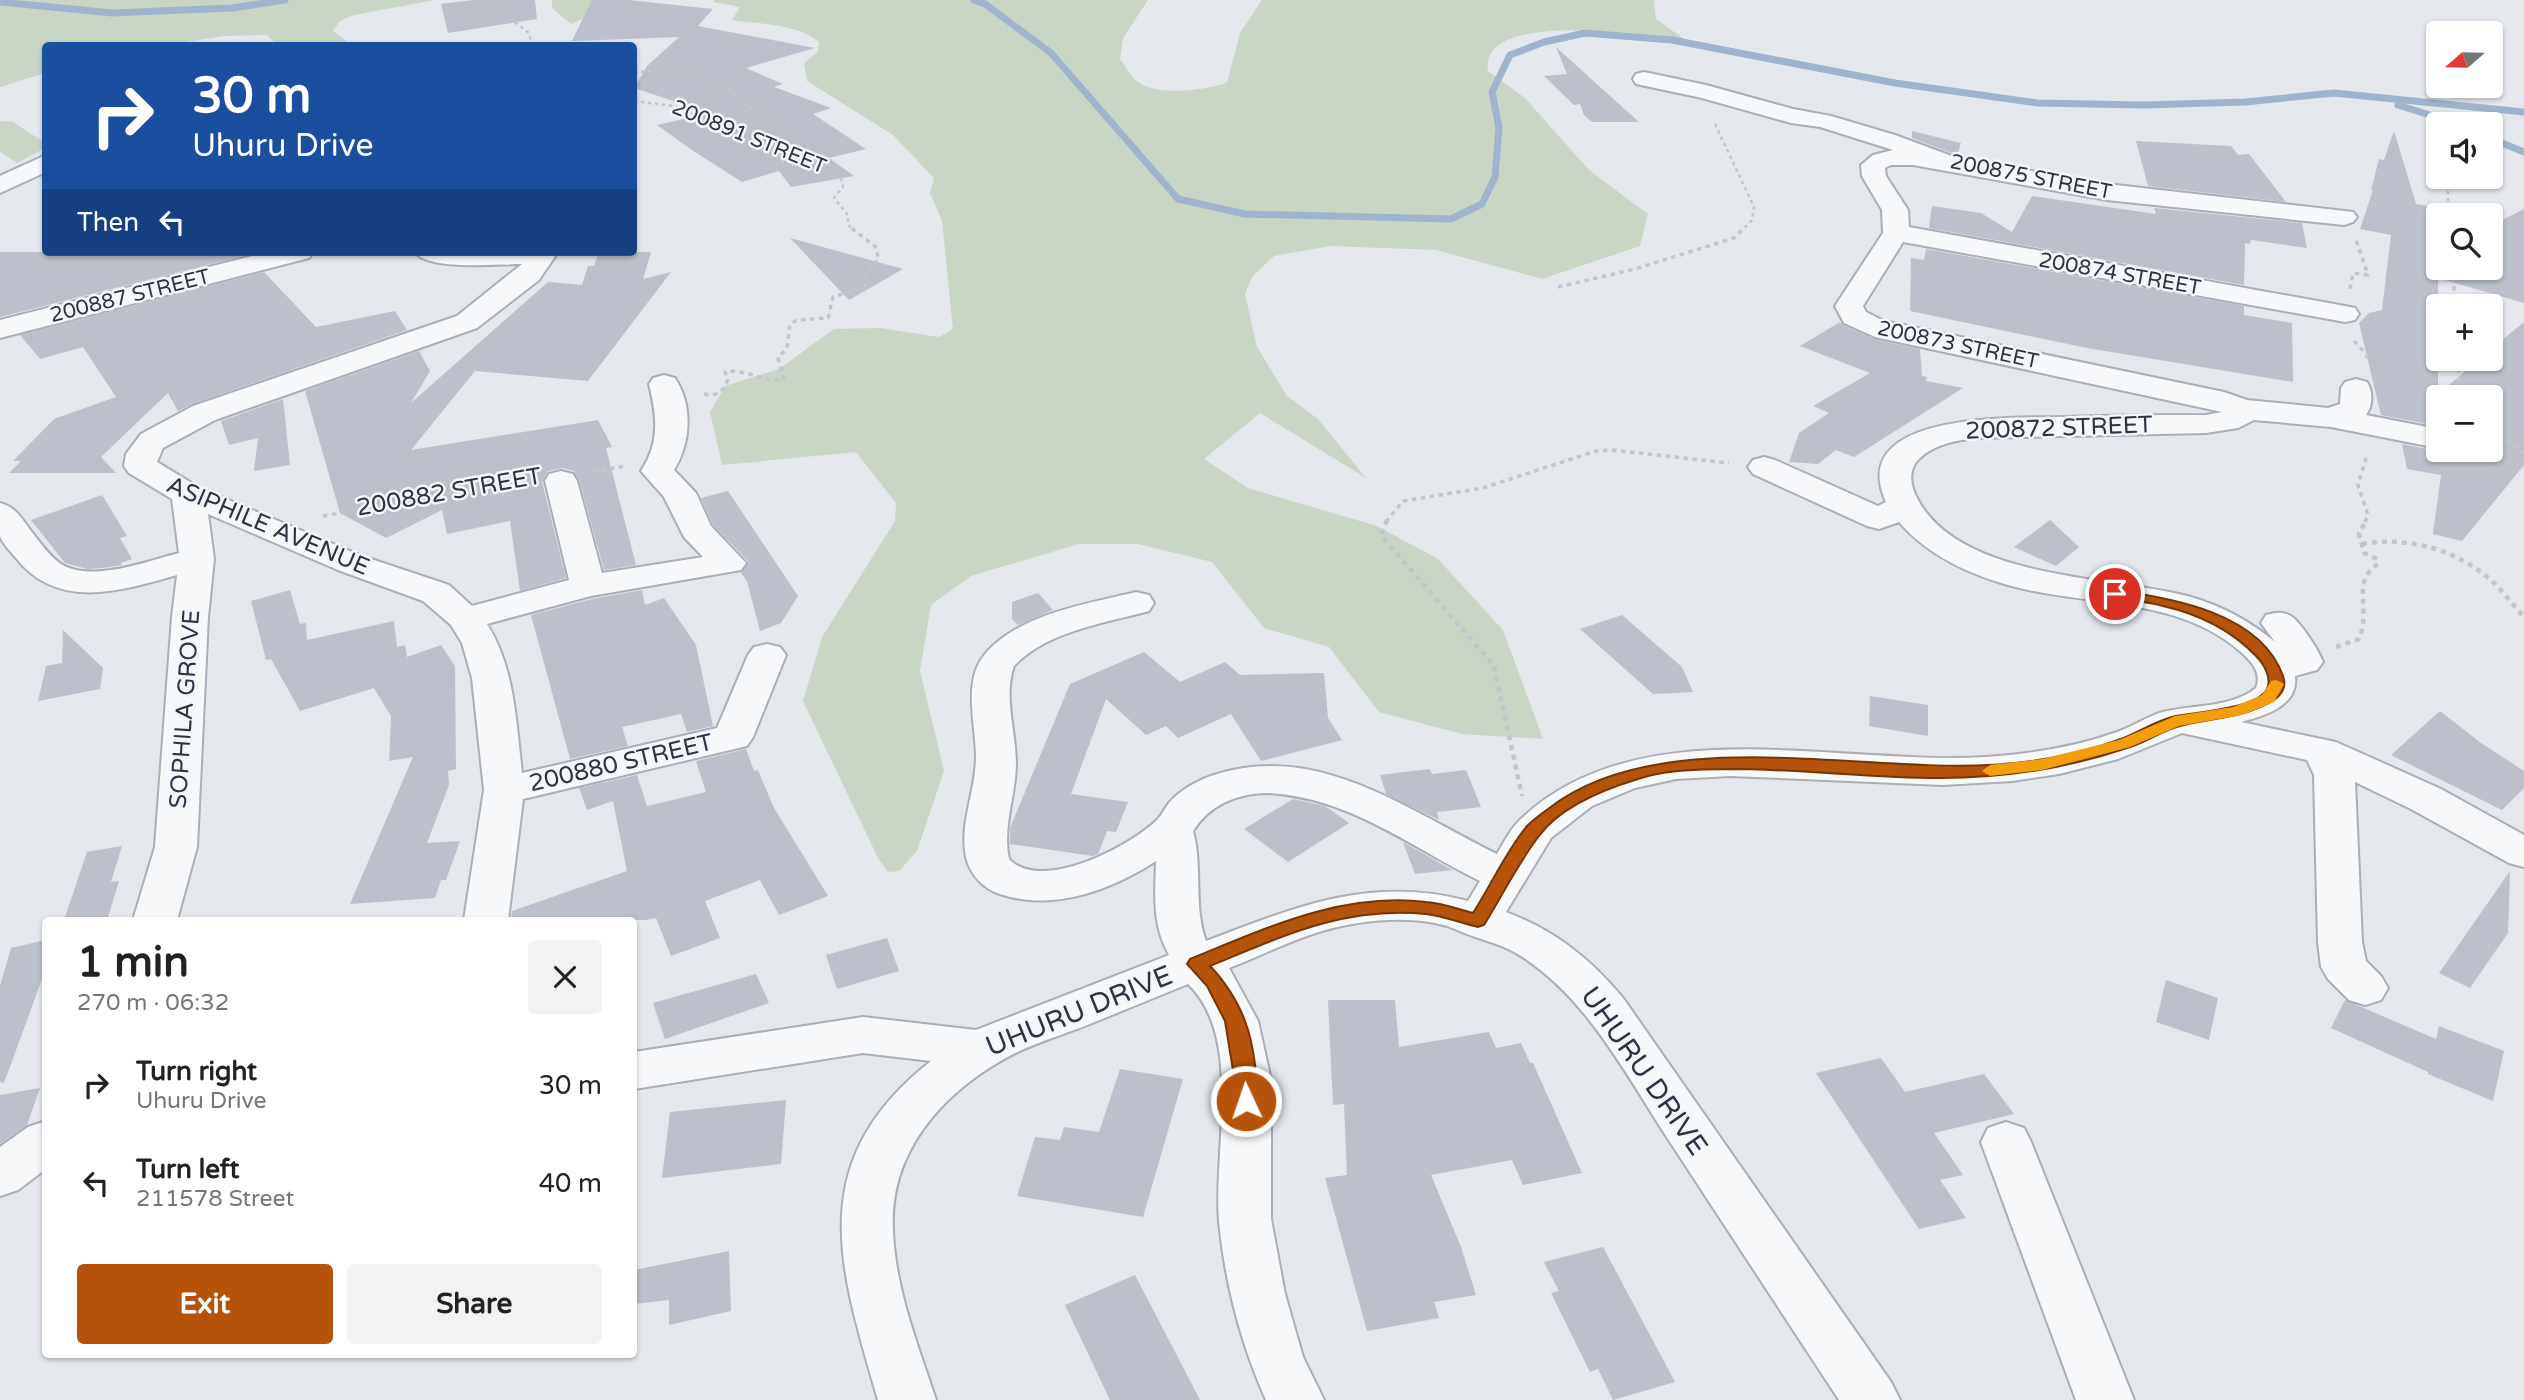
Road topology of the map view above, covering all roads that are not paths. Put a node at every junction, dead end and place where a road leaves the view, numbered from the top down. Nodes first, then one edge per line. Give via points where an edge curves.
1 (1644, 79) dead end
2 (42, 164) edge
3 (1955, 165) junction
4 (0, 186) edge
5 (2344, 217) dead end
6 (1896, 233) junction
7 (284, 256) edge
8 (542, 256) edge
9 (2345, 314) dead end
10 (0, 329) edge
11 (2356, 388) dead end
12 (667, 395) road end
13 (2237, 406) junction
14 (2331, 418) junction
15 (2426, 437) edge
16 (1764, 467) road end
17 (561, 481) road end
18 (188, 495) junction
19 (1905, 506) junction
20 (0, 513) edge
21 (197, 559) junction
22 (588, 586) junction
23 (1136, 604) dead end
24 (465, 619) junction
25 (2279, 624) dead end
26 (767, 655) dead end
27 (2286, 657) junction
28 (2175, 721) junction
29 (2322, 751) junction
30 (504, 790) junction
31 (1172, 830) junction
32 (2524, 852) edge
33 (1506, 876) junction
34 (156, 917) edge
35 (486, 917) edge
36 (1478, 920) junction
37 (1196, 964) junction
38 (2365, 988) dead end
39 (981, 1049) junction
40 (637, 1070) edge
41 (2006, 1142) dead end
42 (42, 1144) edge
43 (0, 1175) edge
44 (907, 1400) edge
45 (1295, 1400) edge
46 (1871, 1400) edge
47 (2105, 1400) edge

1 - 3 street, 200875 STREET via 1823,121
2 - 4 street
3 - 5 street, 200875 STREET via 2107,192
3 - 6 street via 1906,158 1882,159 1873,165 1874,176 1895,210
6 - 9 street, 200874 STREET
6 - 13 street, 200873 STREET via 1849,306 1863,323
7 - 10 street, 200887 STREET
8 - 18 street, ASIPHILE AVENUE via 529,274 467,322 204,412 152,441 140,466
11 - 14 street via 2355,409
12 - 22 street via 674,430 667,458 657,471 679,493 696,530 729,563
13 - 14 street
13 - 19 street, 200872 STREET via 2242,414 2235,419 2206,424 1998,428 1939,436 1908,451 1899,462 1896,487
14 - 15 street
16 - 19 street via 1879,519
17 - 22 street
18 - 21 street, SOPHILA GROVE
18 - 24 street, ASIPHILE AVENUE via 350,563 436,593
19 - 27 street, 200872 STREET via 1941,542 1978,563 2031,582 2189,608
20 - 21 street via 48,571 66,579 108,580
21 - 34 street, SOPHILA GROVE via 176,847
22 - 24 street
23 - 31 street via 1035,636 1010,648 996,664 991,683 996,768 986,849 989,864 1004,880 1030,888 1062,885 1091,876
24 - 30 street, ASIPHILE AVENUE via 480,643 491,677
25 - 27 street
26 - 30 street, 200880 STREET via 733,737
27 - 28 street via 2268,698 2236,711
28 - 29 street
28 - 33 street via 2090,753 1993,771 1939,773 1736,763 1638,772 1571,799 1534,829
29 - 32 street via 2426,799
29 - 38 street via 2334,775 2344,967
30 - 35 street, ASIPHILE AVENUE
31 - 33 street via 1186,810 1226,784 1252,780 1322,786 1391,813
31 - 37 street via 1178,853 1179,926
33 - 36 street
36 - 37 street, UHURU DRIVE via 1427,908 1378,906 1340,911 1308,919
36 - 46 street, UHURU DRIVE via 1529,939 1569,968 1599,999
37 - 39 street, UHURU DRIVE
37 - 45 street via 1214,981 1235,1021 1247,1080 1245,1219 1276,1360
39 - 40 street via 863,1035
39 - 44 street, UHURU DRIVE via 931,1087 906,1113 873,1175 867,1202 867,1246 875,1292
41 - 47 street
42 - 43 street

